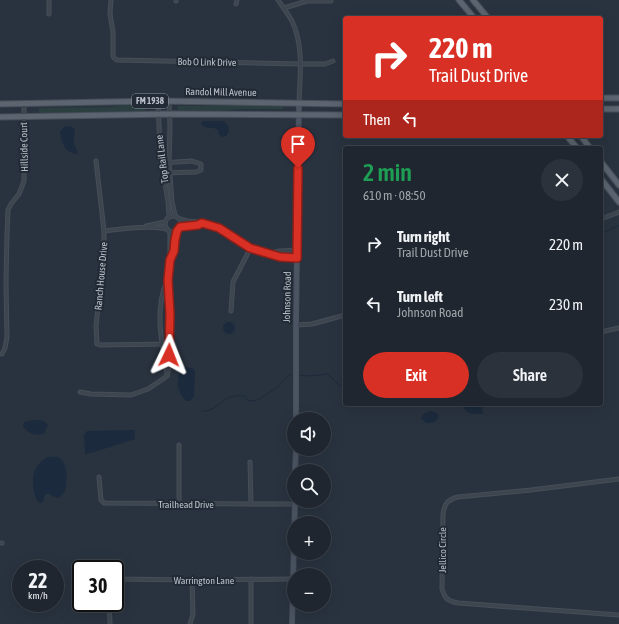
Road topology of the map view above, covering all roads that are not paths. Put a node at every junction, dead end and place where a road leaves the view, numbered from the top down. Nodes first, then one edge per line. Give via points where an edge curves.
1 (49, 0) edge
2 (111, 0) edge
3 (278, 0) edge
4 (459, 0) edge
5 (472, 0) edge
6 (331, 1) edge
7 (284, 8) junction
8 (49, 14) dead end
9 (472, 16) edge
10 (486, 16) edge
11 (334, 61) dead end
12 (300, 64) junction
13 (603, 98) edge
14 (619, 98) edge
15 (158, 101) junction
16 (169, 101) junction
17 (299, 102) junction
18 (0, 104) edge
19 (24, 104) junction
20 (343, 104) edge
21 (603, 109) edge
22 (619, 109) edge
23 (158, 114) junction
24 (170, 114) junction
25 (299, 114) junction
26 (343, 115) edge
27 (24, 116) junction
28 (0, 117) edge
29 (96, 161) dead end
30 (169, 162) junction
31 (161, 163) junction
32 (603, 165) edge
33 (163, 173) junction
34 (170, 173) junction
35 (603, 182) edge
36 (619, 185) edge
37 (619, 202) edge
38 (619, 212) edge
39 (169, 216) junction
40 (175, 216) junction
41 (603, 218) edge
42 (180, 219) junction
43 (165, 222) junction
44 (202, 223) junction
45 (180, 227) junction
46 (141, 228) junction
47 (166, 229) junction
48 (104, 231) junction
49 (170, 231) junction
50 (177, 231) junction
51 (250, 248) junction
52 (297, 250) junction
53 (270, 253) junction
54 (297, 258) junction
55 (170, 260) junction
56 (168, 280) junction
57 (231, 311) dead end
58 (343, 316) edge
59 (296, 325) junction
60 (619, 328) edge
61 (603, 332) edge
62 (162, 344) junction
63 (170, 344) junction
64 (2, 354) dead end
65 (167, 376) junction
66 (80, 392) dead end
67 (296, 412) edge
68 (179, 445) dead end
69 (250, 462) dead end
70 (99, 477) dead end
71 (619, 479) edge
72 (287, 502) edge
73 (179, 504) junction
74 (251, 504) junction
75 (294, 508) edge
76 (293, 568) edge
77 (124, 579) edge
78 (251, 579) junction
79 (287, 579) edge
80 (192, 580) junction
81 (109, 612) edge
82 (292, 612) edge
83 (619, 615) edge
84 (110, 623) dead end
85 (251, 623) edge
86 (190, 624) edge
87 (292, 624) edge

1 - 8 street
2 - 12 street, Bob O Link Drive via 113,56 117,60
3 - 7 street
4 - 9 main road
5 - 10 main road
6 - 7 street via 307,1
7 - 12 street via 292,22 299,45
11 - 12 street, Bob O Link Drive via 325,64
12 - 17 street
13 - 14 main road
15 - 16 main road, Randol Mill Avenue / FM 1938
15 - 19 main road, Randol Mill Avenue / FM 1938
15 - 23 street, Top Rail Lane
16 - 17 main road, Randol Mill Avenue / FM 1938
16 - 24 street, Top Rail Lane
17 - 20 main road, Randol Mill Avenue / FM 1938
17 - 25 street, Johnson Road
18 - 19 main road, Randol Mill Avenue / FM 1938
19 - 27 street, Hillside Court
21 - 22 main road
23 - 24 main road, FM 1938
23 - 27 main road, FM 1938
23 - 31 street, Top Rail Lane
24 - 25 main road, FM 1938
24 - 30 street, Top Rail Lane
25 - 26 main road, FM 1938
25 - 52 street, Johnson Road
27 - 28 main road, FM 1938
27 - 64 street, Hillside Court via 24,181 8,210 6,344
29 - 48 street, Ranch House Drive
30 - 31 street
30 - 34 street, Top Rail Lane
30 - 34 street via 192,161 201,164 201,170 196,172
31 - 33 street, Top Rail Lane
32 - 36 main road
33 - 34 street
33 - 39 street, Top Rail Lane
34 - 40 street, Top Rail Lane
35 - 37 main road
38 - 41 street
39 - 40 street
39 - 43 street
40 - 42 street
42 - 44 street
42 - 45 street
43 - 46 street
43 - 47 street
44 - 45 street
44 - 51 street via 219,228
45 - 50 street
46 - 47 street
46 - 48 street
47 - 49 street
48 - 62 street, Ranch House Drive via 104,259 96,326 97,344
49 - 50 street
49 - 55 street
50 - 55 street
51 - 53 street
51 - 57 street via 233,282
52 - 53 street
52 - 54 street, Johnson Road
53 - 54 street via 280,257
54 - 59 street, Johnson Road
55 - 56 street
56 - 62 street via 164,288 160,315
56 - 63 street
58 - 59 street via 312,324
59 - 67 street, Johnson Road
60 - 61 street
62 - 63 street
62 - 65 street
63 - 65 street
65 - 66 street via 148,389 131,395
68 - 73 street
69 - 74 street
70 - 73 street, Trailhead Drive via 101,500 104,503
71 - 83 street, Jellico Circle via 449,500 444,506 443,514 442,588 444,596 450,602 458,604
72 - 74 street, Trailhead Drive
73 - 74 street, Trailhead Drive
75 - 76 street
77 - 80 street, Warrington Lane
78 - 79 street, Warrington Lane
78 - 80 street, Warrington Lane
78 - 85 street
80 - 86 street via 193,614
81 - 84 street
82 - 87 street

